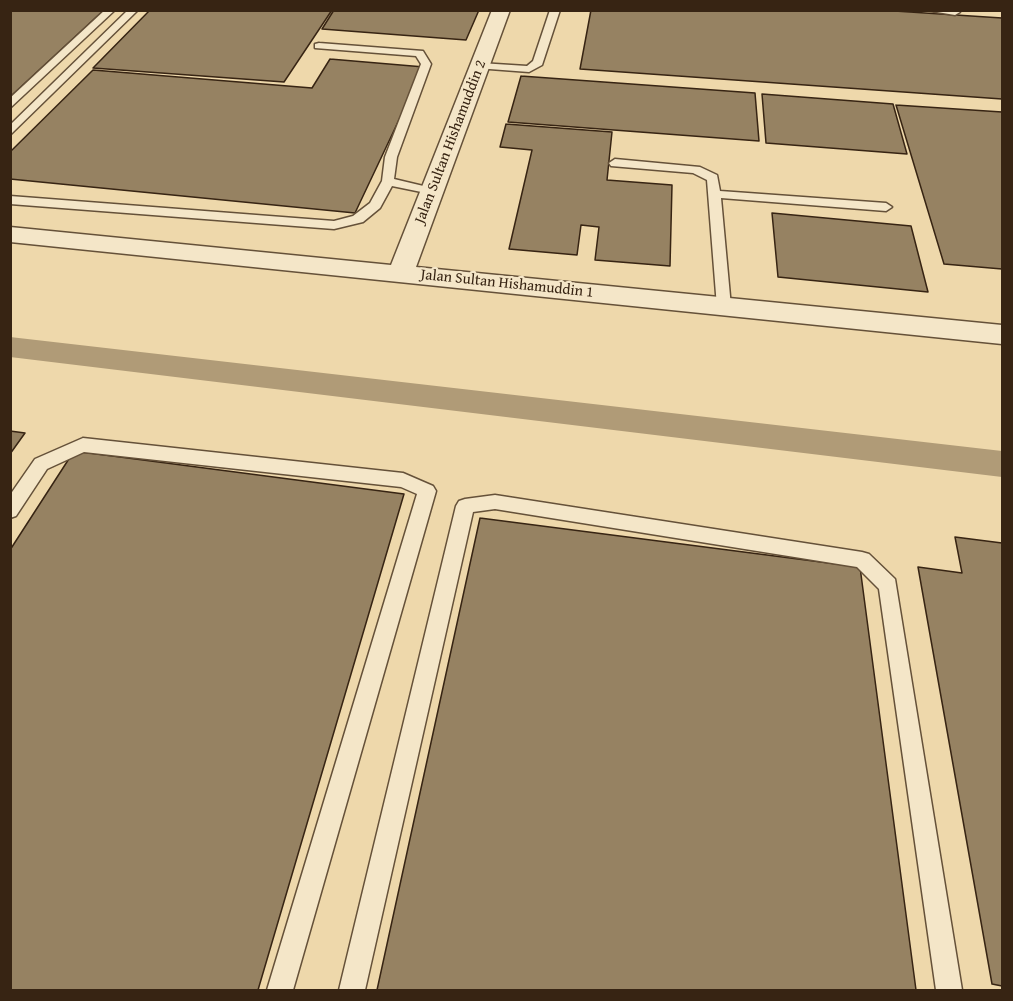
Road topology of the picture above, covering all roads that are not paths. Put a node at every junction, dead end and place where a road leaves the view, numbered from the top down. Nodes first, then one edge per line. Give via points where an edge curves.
1 (111, 10) edge
2 (134, 10) edge
3 (501, 10) edge
4 (555, 10) edge
5 (929, 10) edge
6 (955, 12) dead end
7 (319, 46) dead end
8 (480, 66) junction
9 (10, 105) edge
10 (10, 132) edge
11 (615, 163) dead end
12 (388, 181) junction
13 (432, 192) junction
14 (714, 194) junction
15 (10, 200) edge
16 (886, 207) dead end
17 (10, 234) edge
18 (401, 273) junction
19 (724, 307) junction
20 (1002, 335) edge
21 (10, 511) edge
22 (280, 990) edge
23 (352, 990) edge
24 (949, 990) edge

1 - 9 lane
2 - 10 lane
3 - 8 street, Jalan Sultan Hishamuddin 2
4 - 8 lane via 538,63 528,69
5 - 6 lane
7 - 12 lane via 419,53 426,64 391,157
8 - 13 street, Jalan Sultan Hishamuddin 2
11 - 14 lane via 696,170 712,178
12 - 13 lane
12 - 15 lane via 367,212 358,219 334,225
13 - 18 street, Jalan Sultan Hishamuddin 2
14 - 16 lane
14 - 19 lane
17 - 18 street, Jalan Sultan Hishamuddin 1
18 - 19 street, Jalan Sultan Hishamuddin 1
19 - 20 street, Jalan Sultan Hishamuddin 1
21 - 22 lane via 41,464 83,445 403,480 427,491
23 - 24 lane via 465,506 495,502 862,560 888,585

